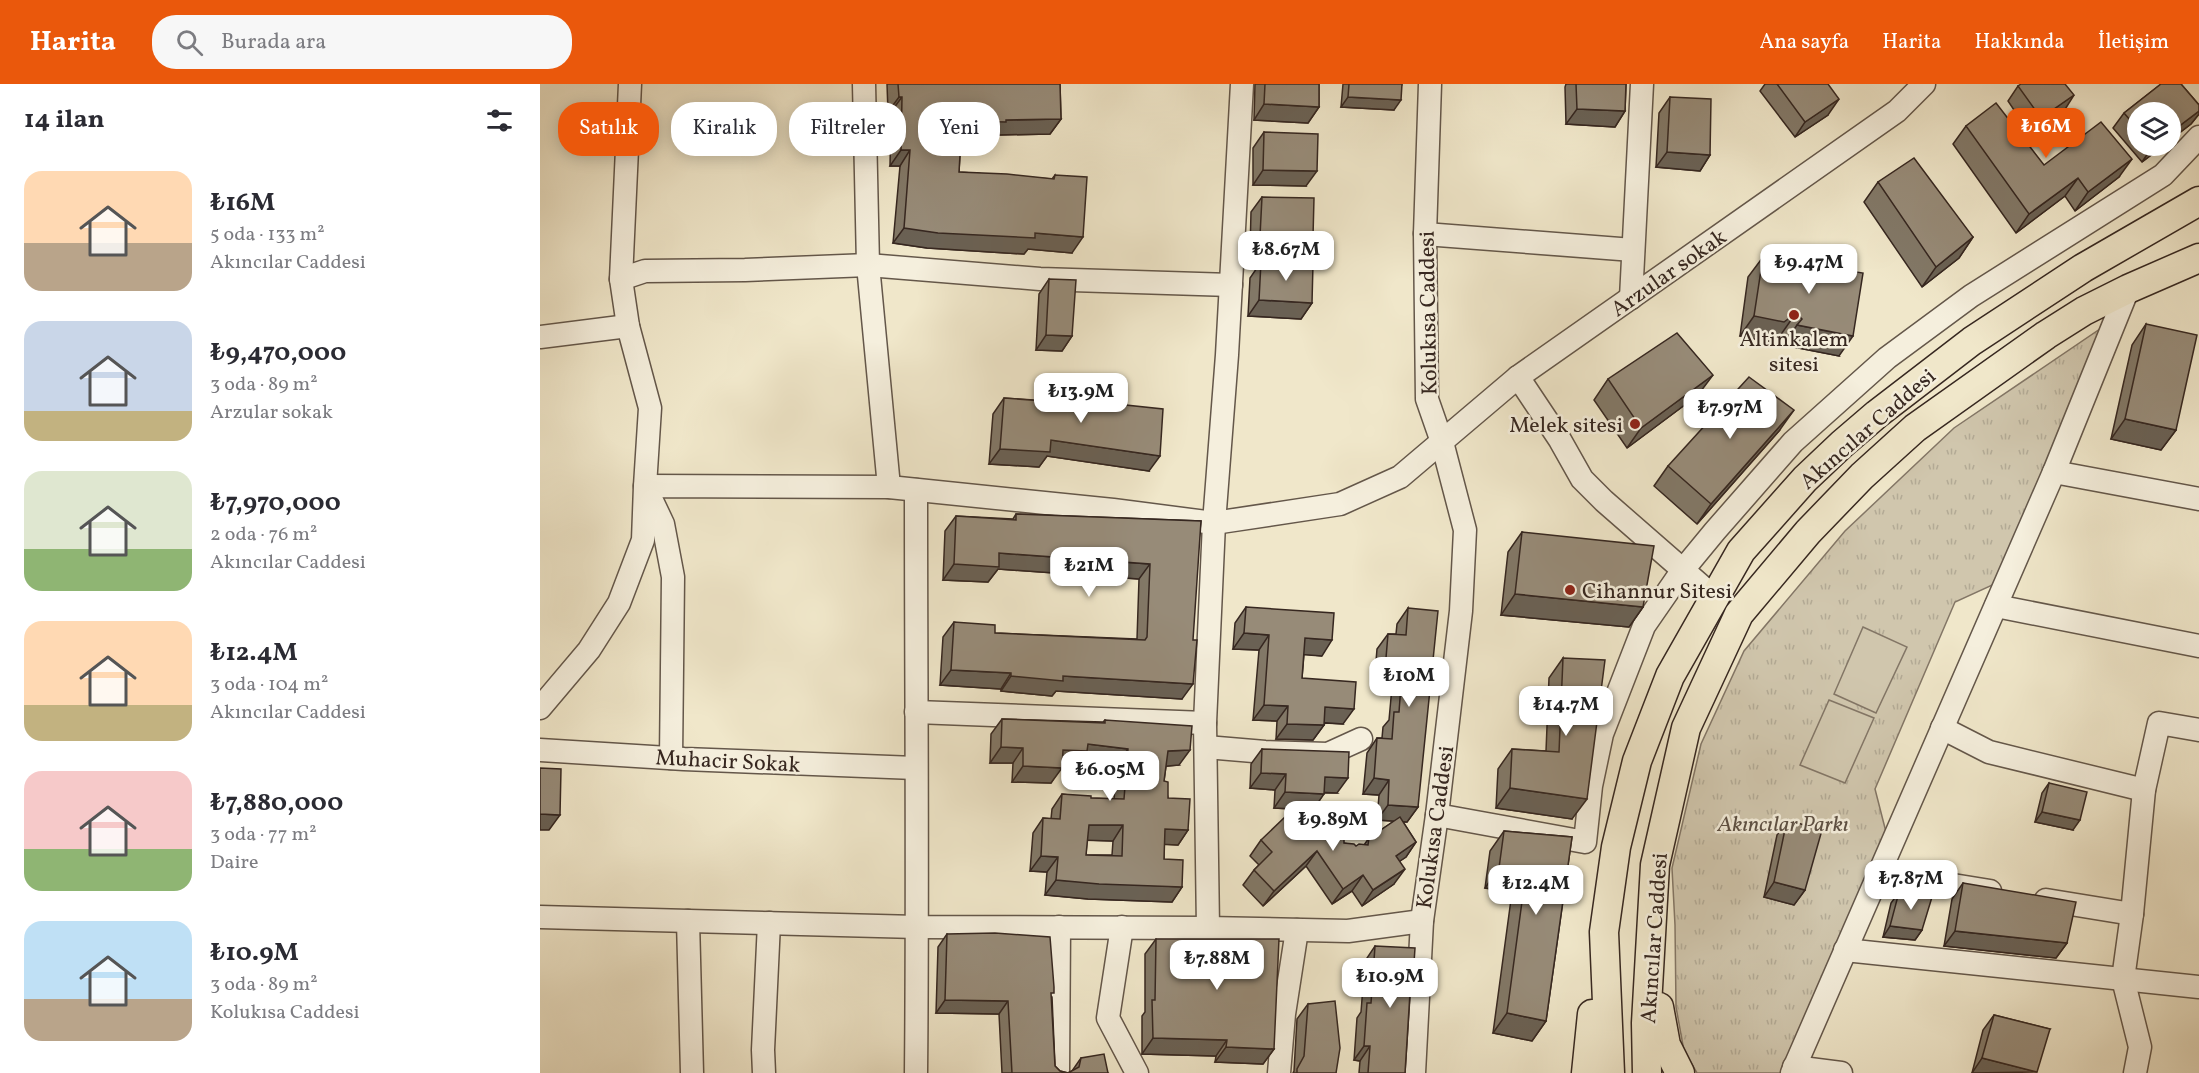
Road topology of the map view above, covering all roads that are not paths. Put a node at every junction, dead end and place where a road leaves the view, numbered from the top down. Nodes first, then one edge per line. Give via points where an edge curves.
1 (630, 84) edge
2 (864, 84) edge
3 (1242, 84) edge
4 (1430, 84) edge
5 (1642, 84) edge
6 (1924, 84) edge
7 (2199, 137) edge
8 (2199, 201) edge
9 (1425, 234) junction
10 (1633, 250) junction
11 (2199, 258) edge
12 (868, 265) junction
13 (621, 279) junction
14 (1231, 285) junction
15 (2128, 289) junction
16 (1631, 298) junction
17 (627, 326) junction
18 (540, 337) edge
19 (1518, 377) junction
20 (1443, 442) junction
21 (2054, 472) junction
22 (645, 486) junction
23 (889, 487) junction
24 (916, 490) junction
25 (2199, 499) edge
26 (1214, 523) junction
27 (1682, 571) junction
28 (1714, 597) junction
29 (1996, 606) junction
30 (2199, 646) edge
31 (540, 708) edge
32 (916, 712) junction
33 (1205, 723) junction
34 (1942, 728) junction
35 (2199, 730) edge
36 (1361, 739) dead end
37 (1206, 747) junction
38 (540, 750) edge
39 (671, 758) junction
40 (915, 768) junction
41 (2144, 790) junction
42 (1437, 815) junction
43 (1879, 873) junction
44 (2006, 894) edge
45 (2029, 897) edge
46 (2132, 914) junction
47 (540, 918) edge
48 (688, 921) junction
49 (1422, 921) junction
50 (769, 923) junction
51 (917, 927) junction
52 (1059, 927) junction
53 (1122, 927) junction
54 (1208, 928) junction
55 (1298, 930) junction
56 (1604, 932) junction
57 (1845, 950) junction
58 (1649, 958) junction
59 (2123, 979) junction
60 (2199, 987) edge
61 (1793, 1070) edge
62 (692, 1073) edge
63 (764, 1073) edge
64 (916, 1073) edge
65 (1058, 1073) edge
66 (1137, 1073) edge
67 (1279, 1073) edge
68 (1414, 1073) edge
69 (1586, 1073) edge
70 (1610, 1073) edge
71 (1647, 1073) edge
72 (1680, 1073) edge
73 (1841, 1073) edge
74 (2135, 1073) edge

1 - 13 street
2 - 12 street
3 - 14 street
4 - 9 street, Kolukısa Caddesi
5 - 10 street
6 - 16 street, Arzular sokak via 1896,111
7 - 27 street via 2163,175 1971,296 1887,358 1793,442
8 - 28 main road, Akıncılar Caddesi via 2083,268 1972,341 1877,414 1805,479 1768,519 1741,551
9 - 10 street
9 - 20 street, Kolukısa Caddesi via 1426,399
10 - 16 street
11 - 15 main road, Akıncılar Caddesi
12 - 13 street via 645,271
12 - 14 street via 1040,279
12 - 23 street
13 - 17 street
14 - 26 street
15 - 21 street
15 - 58 main road, Akıncılar Caddesi via 2046,335 1915,428 1808,531 1739,614 1686,728 1655,865
16 - 19 street, Arzular sokak
17 - 18 street
17 - 22 street via 650,408
19 - 20 street, Arzular sokak
19 - 27 street via 1582,479
20 - 26 street, Arzular sokak via 1400,477 1340,504
20 - 42 street, Kolukısa Caddesi via 1466,530 1461,611
21 - 25 street
21 - 29 street
22 - 23 street, Arzular sokak
22 - 31 street via 643,540 619,603 589,650
22 - 39 street via 663,524 673,577
23 - 24 street, Arzular sokak
24 - 26 street, Arzular sokak
24 - 32 street
26 - 33 street
27 - 28 street
27 - 42 street via 1644,626 1602,734 1585,842
28 - 56 main road, Akıncılar Caddesi via 1670,676 1637,761 1616,847
29 - 30 street
29 - 34 street
32 - 33 street
32 - 40 street
33 - 37 street
34 - 41 street via 1989,752
34 - 43 street
35 - 41 street via 2159,723
36 - 37 street via 1328,754
37 - 54 street
38 - 39 street, Muhacir Sokak
39 - 40 street, Muhacir Sokak
40 - 51 street
41 - 46 street
42 - 49 street, Kolukısa Caddesi
43 - 44 street
43 - 57 street
45 - 46 street
46 - 59 street
47 - 48 street
48 - 50 street
48 - 62 street
49 - 55 street via 1348,931
49 - 68 street, Kolukısa Caddesi
50 - 51 street
50 - 63 street
51 - 52 street
51 - 64 street
52 - 53 street
52 - 65 street
53 - 54 street
53 - 66 street via 1108,1018
54 - 55 street
55 - 67 street
56 - 69 main road via 1594,967
56 - 70 main road, Akıncılar Caddesi
57 - 59 street
57 - 61 street
58 - 71 main road, Akıncılar Caddesi
58 - 72 main road via 1666,1045
59 - 60 street
59 - 74 street via 2140,1047
61 - 73 street

